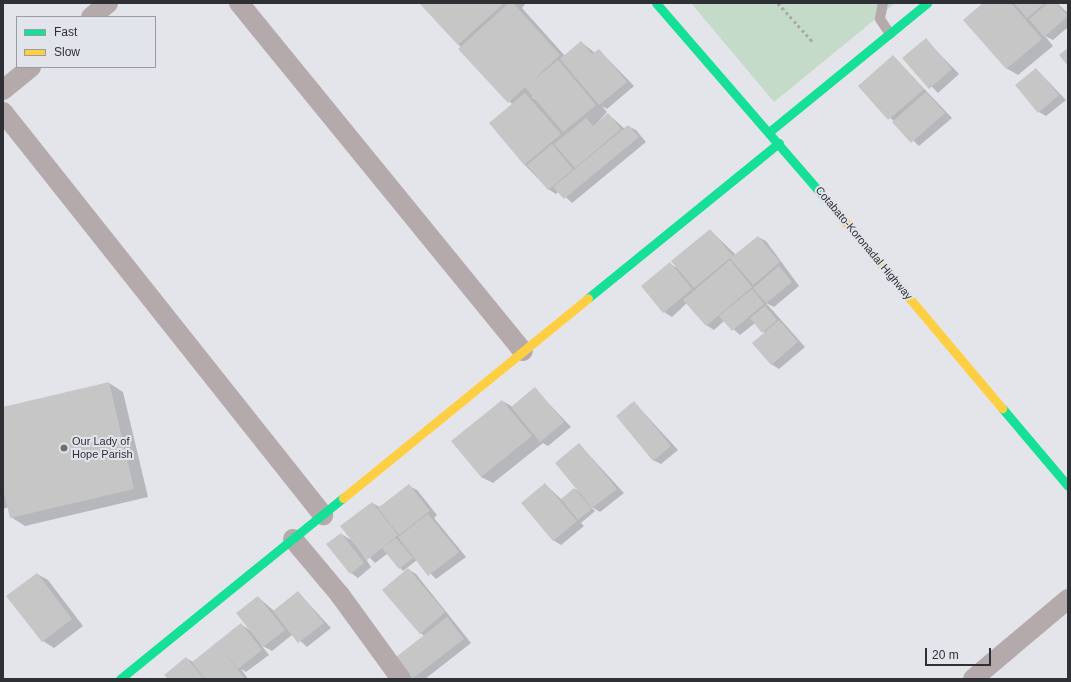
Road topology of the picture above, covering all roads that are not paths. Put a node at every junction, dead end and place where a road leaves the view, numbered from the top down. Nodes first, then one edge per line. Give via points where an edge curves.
1 (108, 3) edge
2 (240, 3) edge
3 (656, 3) edge
4 (883, 3) edge
5 (927, 3) edge
6 (92, 16) edge
7 (890, 34) junction
8 (30, 68) edge
9 (3, 90) edge
10 (3, 112) edge
11 (769, 132) junction
12 (780, 143) junction
13 (523, 351) junction
14 (1068, 486) edge
15 (323, 515) junction
16 (293, 539) junction
17 (1068, 599) edge
18 (120, 679) edge
19 (401, 679) edge
20 (973, 679) edge

1 - 6 street
2 - 13 street
3 - 11 main road, Cotabato-Koronadal Highway
4 - 7 lane via 880,19
5 - 7 main road
7 - 11 main road
8 - 9 street
10 - 15 street
11 - 12 main road, Cotabato-Koronadal Highway
12 - 13 main road
12 - 14 main road, Cotabato-Koronadal Highway
13 - 15 main road
15 - 16 main road
16 - 18 main road
16 - 19 street via 340,595
17 - 20 street

